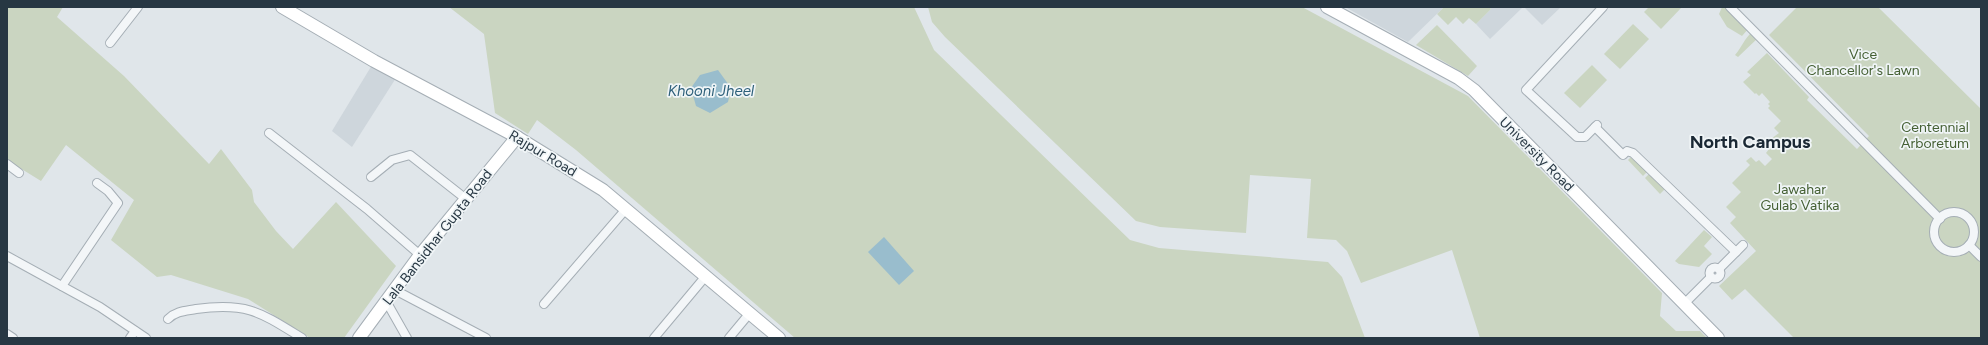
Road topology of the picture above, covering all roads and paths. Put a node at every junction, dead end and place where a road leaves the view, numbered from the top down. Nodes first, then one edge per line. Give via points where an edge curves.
1 (138, 7) edge
2 (282, 7) edge
3 (1327, 7) edge
4 (1603, 7) edge
5 (1730, 7) edge
6 (110, 43) dead end
7 (269, 133) dead end
8 (517, 137) junction
9 (7, 164) edge
10 (19, 172) dead end
11 (371, 177) dead end
12 (97, 183) dead end
13 (466, 199) junction
14 (626, 209) junction
15 (1940, 219) junction
16 (1742, 245) dead end
17 (1969, 245) junction
18 (1736, 252) junction
19 (420, 255) junction
20 (7, 256) edge
21 (1981, 257) edge
22 (705, 277) junction
23 (62, 286) junction
24 (393, 289) junction
25 (386, 301) junction
26 (544, 304) dead end
27 (1684, 304) junction
28 (749, 314) junction
29 (168, 319) dead end
30 (7, 334) edge
31 (132, 335) edge
32 (12, 338) edge
33 (146, 338) edge
34 (302, 338) edge
35 (359, 338) edge
36 (407, 338) edge
37 (486, 338) edge
38 (654, 338) edge
39 (729, 338) edge
40 (779, 338) edge
41 (1718, 338) edge

1 - 6 street
2 - 8 street, Rajpur Road via 374,61
3 - 27 street, University Road via 1458,78 1474,90
4 - 18 street via 1526,90 1577,137 1585,137 1596,126 1623,155 1627,150 1633,153
5 - 15 street
7 - 19 street via 367,209
8 - 13 street, Lala Bansidhar Gupta Road
8 - 14 street, Rajpur Road via 603,190
9 - 10 street
11 - 13 street via 392,160 410,155
12 - 23 street via 118,203
13 - 19 street, Lala Bansidhar Gupta Road
14 - 22 street, Rajpur Road
14 - 26 street
15 - 17 street via 1954,212 1968,218 1973,225 1974,233
15 - 17 street via 1934,232 1940,246 1947,251 1955,252
16 - 18 street
17 - 21 street
18 - 27 street via 1719,269 1719,277 1711,277
19 - 24 street, Lala Bansidhar Gupta Road
20 - 23 street
22 - 28 street, Rajpur Road
22 - 38 street
23 - 31 street via 100,307
24 - 25 street, Lala Bansidhar Gupta Road
24 - 37 street
25 - 35 street, Lala Bansidhar Gupta Road
25 - 36 street
27 - 41 street, University Road
28 - 39 street
28 - 40 street, Rajpur Road
29 - 34 street via 179,312 221,306 237,307 264,315
30 - 32 street
31 - 33 street

